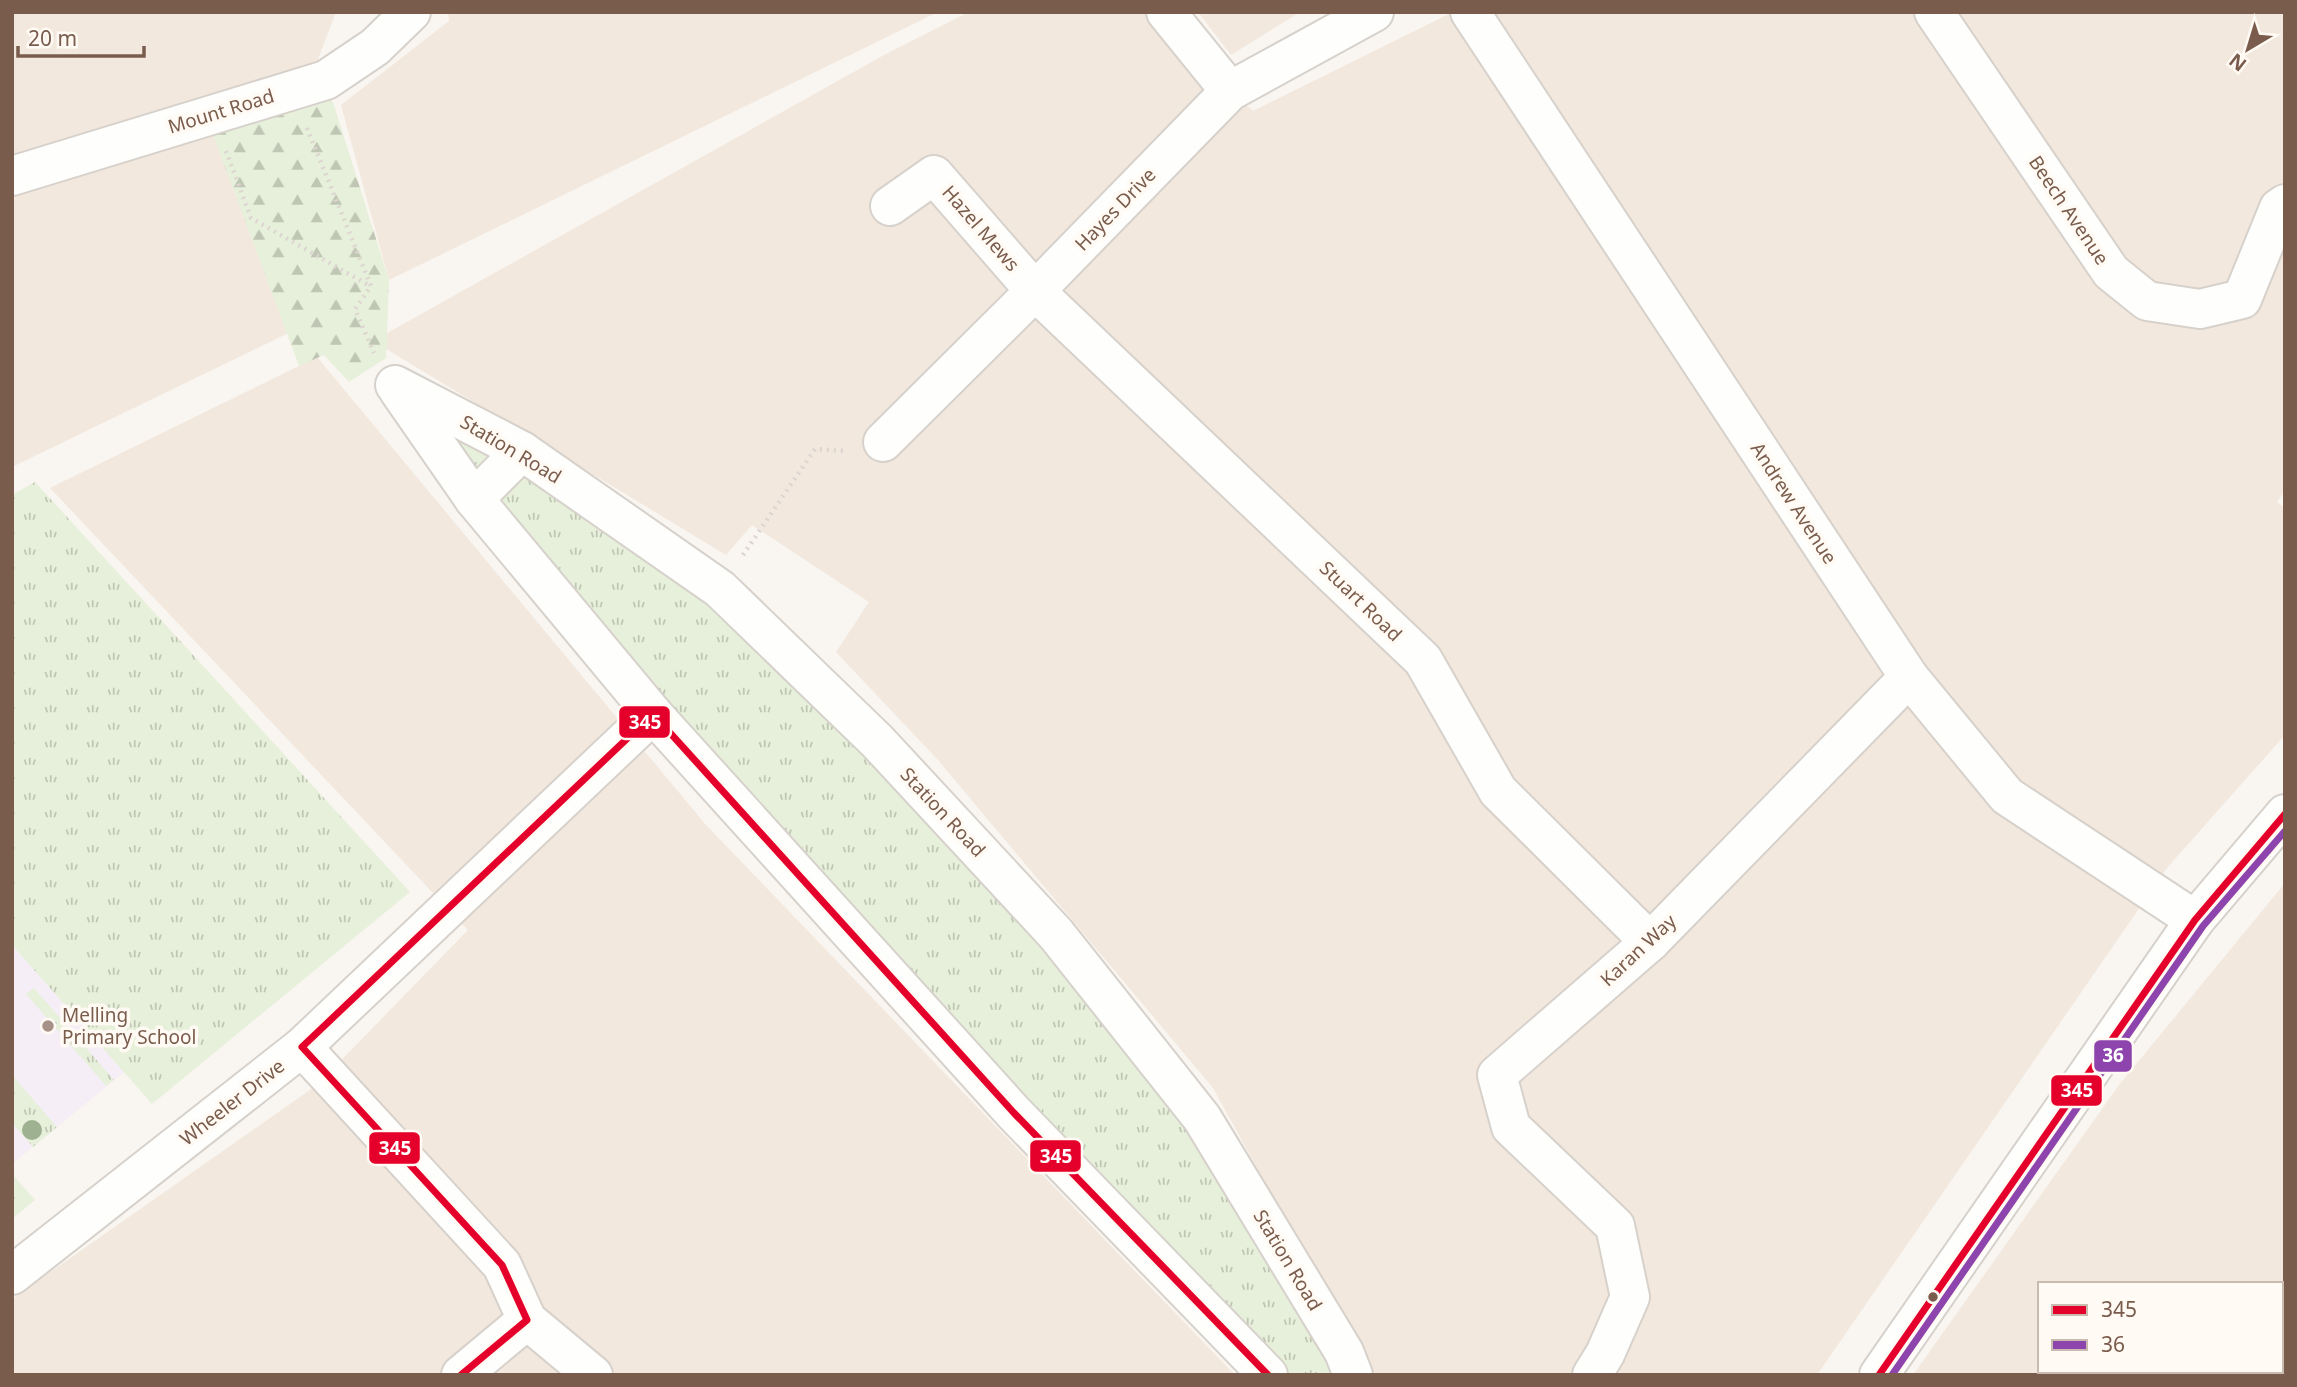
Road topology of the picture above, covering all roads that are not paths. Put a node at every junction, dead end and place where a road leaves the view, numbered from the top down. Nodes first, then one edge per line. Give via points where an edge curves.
1 (411, 12) edge
2 (1166, 12) edge
3 (1374, 12) edge
4 (1470, 12) edge
5 (1934, 12) edge
6 (1230, 91) junction
7 (12, 176) edge
8 (2285, 204) edge
9 (890, 206) dead end
10 (1035, 291) junction
11 (883, 442) road end
12 (522, 452) junction
13 (474, 499) junction
14 (1909, 677) junction
15 (653, 713) junction
16 (2285, 814) edge
17 (2195, 920) junction
18 (1650, 942) junction
19 (302, 1047) junction
20 (12, 1275) edge
21 (527, 1320) junction
22 (461, 1375) edge
23 (593, 1375) edge
24 (1268, 1375) edge
25 (1353, 1375) edge
26 (1592, 1375) edge
27 (1879, 1375) edge

1 - 7 street, Mount Road via 375,47 326,80
2 - 6 street
3 - 6 street, Hayes Drive
4 - 14 street, Andrew Avenue
5 - 8 street, Beech Avenue via 2111,272 2147,301 2200,309 2242,299 2279,208
6 - 10 street, Hayes Drive
9 - 10 street, Hazel Mews via 934,175
10 - 11 street, Hayes Drive
10 - 18 street, Stuart Road via 1423,660 1497,791
12 - 13 street
12 - 13 street, Station Road via 387,374
12 - 25 street, Station Road via 720,589 877,741 1056,934 1202,1118 1344,1352
13 - 15 street, Station Road
14 - 17 street, Andrew Avenue via 2007,796
14 - 18 street, Karan Way
15 - 19 street, Wheeler Drive
15 - 24 street, Station Road via 1014,1114
16 - 17 street
17 - 27 street
18 - 26 street, Karan Way via 1497,1075 1511,1127 1615,1226 1630,1297
19 - 20 street, Wheeler Drive
19 - 21 street via 502,1265
21 - 22 street
21 - 23 street

